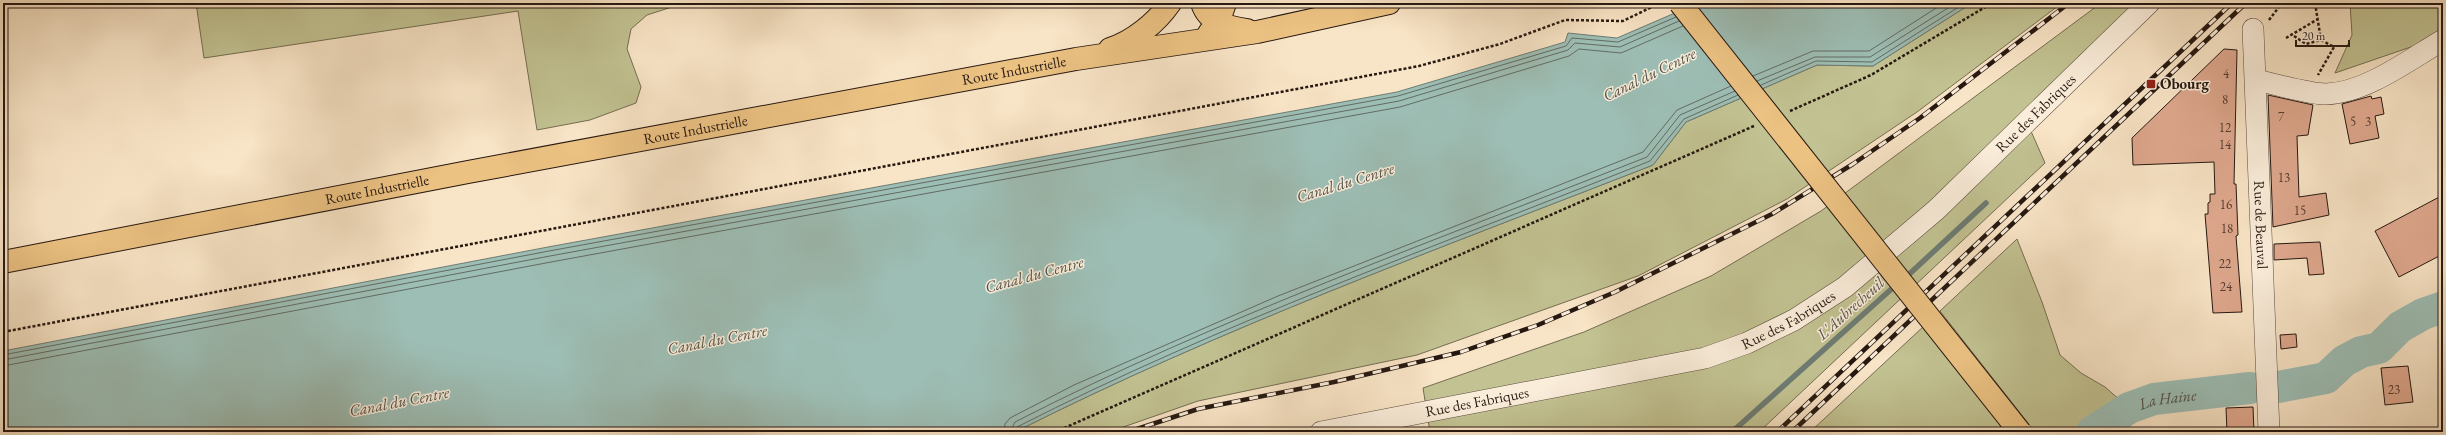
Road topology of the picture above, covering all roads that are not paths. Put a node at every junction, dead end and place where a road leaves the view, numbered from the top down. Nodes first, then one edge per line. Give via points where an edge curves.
1 (1170, 3) edge
2 (1202, 3) edge
3 (1389, 3) edge
4 (1680, 3) edge
5 (2149, 3) edge
6 (1221, 13) edge
7 (2253, 29) dead end
8 (1257, 32) junction
9 (2443, 40) edge
10 (1199, 42) junction
11 (1076, 59) junction
12 (2256, 80) junction
13 (3, 262) edge
14 (1321, 432) edge
15 (2020, 432) edge
16 (2269, 432) edge

1 - 11 main road via 1123,45
2 - 6 main road via 1210,18
3 - 8 main road, Route Industrielle
4 - 15 main road, bridge
5 - 14 street, Rue des Fabriques via 1936,210 1845,287 1794,320 1747,343 1705,358
6 - 8 main road
6 - 10 main road
7 - 12 street, Rue de Beauval
8 - 10 main road, Route Industrielle
9 - 12 street via 2392,71 2364,84 2326,94
10 - 11 main road, Route Industrielle
11 - 13 main road, Route Industrielle
12 - 16 street, Rue de Beauval via 2255,125

